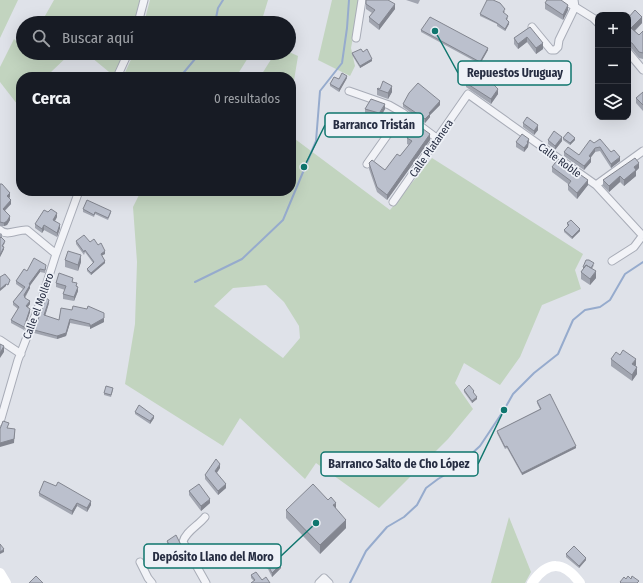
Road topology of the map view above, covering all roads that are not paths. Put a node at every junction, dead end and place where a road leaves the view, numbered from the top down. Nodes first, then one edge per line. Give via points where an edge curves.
1 (144, 0) edge
2 (362, 0) edge
3 (564, 0) edge
4 (574, 4) edge
5 (140, 16) edge
6 (595, 21) edge
7 (532, 27) edge
8 (356, 38) dead end
9 (631, 56) edge
10 (643, 57) edge
11 (125, 60) edge
12 (637, 63) junction
13 (643, 70) edge
14 (119, 72) edge
15 (349, 91) dead end
16 (468, 94) joint
17 (403, 113) junction
18 (438, 139) junction
19 (643, 151) edge
20 (367, 164) dead end
21 (596, 186) junction
22 (77, 196) edge
23 (393, 202) dead end
24 (0, 230) edge
25 (642, 235) edge
26 (56, 254) junction
27 (612, 261) dead end
28 (0, 340) edge
29 (21, 354) junction
30 (3, 397) edge
31 (0, 422) edge
32 (205, 516) dead end
33 (140, 562) dead end
34 (0, 573) edge
35 (6, 583) edge
36 (152, 583) edge
37 (206, 583) edge
38 (532, 583) edge
39 (580, 583) edge

1 - 5 street
2 - 8 street
3 - 4 street
4 - 6 street
4 - 7 street via 555,50 551,50
9 - 12 street
10 - 12 street
11 - 14 street
12 - 13 street
15 - 17 street via 389,105
16 - 18 street, Calle Platanera
16 - 21 street, Calle Roble
17 - 18 street
17 - 20 street
18 - 23 street, Calle Platanera
19 - 21 street
21 - 25 street, Calle Roble
22 - 26 street, Calle el Mollero
24 - 26 street via 7,233 28,230
25 - 27 street via 634,247
26 - 29 street, Calle el Mollero
28 - 29 street
29 - 30 street, Calle el Mollero
30 - 31 street, Calle el Mollero
32 - 37 street via 184,537 184,542
33 - 36 street
34 - 35 main road
38 - 39 main road via 544,569 556,566 566,568

